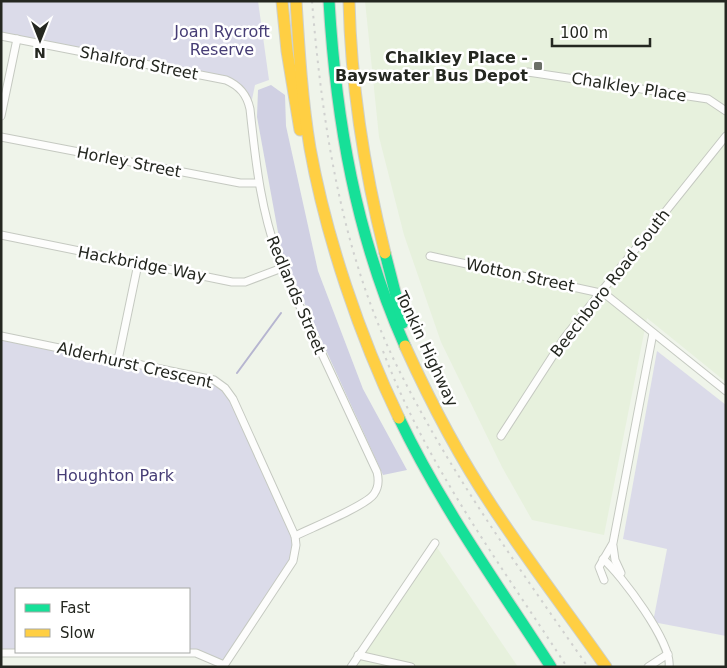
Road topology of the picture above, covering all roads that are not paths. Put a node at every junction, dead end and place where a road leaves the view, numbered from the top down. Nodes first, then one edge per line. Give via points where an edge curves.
1 (282, 1) edge
2 (296, 1) edge
3 (329, 1) edge
4 (349, 1) edge
5 (1, 36) edge
6 (17, 39) junction
7 (528, 72) dead end
8 (244, 93) joint
9 (726, 111) edge
10 (1, 116) edge
11 (726, 136) edge
12 (1, 137) edge
13 (317, 179) junction
14 (258, 183) junction
15 (1, 235) edge
16 (430, 256) dead end
17 (138, 264) junction
18 (282, 268) junction
19 (600, 292) junction
20 (653, 333) junction
21 (1, 336) edge
22 (411, 356) junction
23 (118, 360) junction
24 (726, 391) edge
25 (501, 436) dead end
26 (295, 536) junction
27 (435, 543) dead end
28 (613, 543) junction
29 (602, 559) junction
30 (604, 580) dead end
31 (625, 583) junction
32 (1, 652) edge
33 (15, 652) edge
34 (190, 653) edge
35 (668, 654) junction
36 (358, 655) junction
37 (223, 666) edge
38 (350, 667) edge
39 (411, 667) edge
40 (551, 667) edge
41 (606, 667) edge
42 (648, 667) edge
43 (669, 667) edge

1 - 13 highway via 300,128 305,153
2 - 13 highway via 309,141
3 - 22 highway, Tonkin Highway via 335,86 353,190 371,258
4 - 22 highway via 351,73 363,166
5 - 6 street, Shalford Street
6 - 8 street, Shalford Street via 226,80
6 - 10 street
7 - 9 street, Chalkley Place via 704,98
8 - 14 street, Redlands Street via 250,109
11 - 19 street, Beechboro Road South
12 - 14 street, Horley Street via 240,183
13 - 40 highway via 351,301 408,435 443,500
14 - 18 street, Redlands Street via 269,234
15 - 17 street, Hackbridge Way
16 - 19 street, Wotton Street
17 - 18 street, Hackbridge Way via 232,282 245,282
17 - 23 street
18 - 26 street, Redlands Street via 377,472 377,488 369,500
19 - 20 street, Wotton Street
19 - 25 street, Beechboro Road South via 565,337
20 - 24 street, Wotton Street
20 - 28 street
21 - 23 street, Alderhurst Crescent
22 - 41 highway, Tonkin Highway via 476,482
23 - 26 street, Alderhurst Crescent via 214,380 225,388 233,399
26 - 37 street via 293,561
27 - 36 street
28 - 29 street
28 - 31 street via 615,560
29 - 30 street via 599,572
29 - 31 street
31 - 35 street
32 - 33 street
34 - 37 street
35 - 42 street
35 - 43 street
36 - 38 street
36 - 39 street

